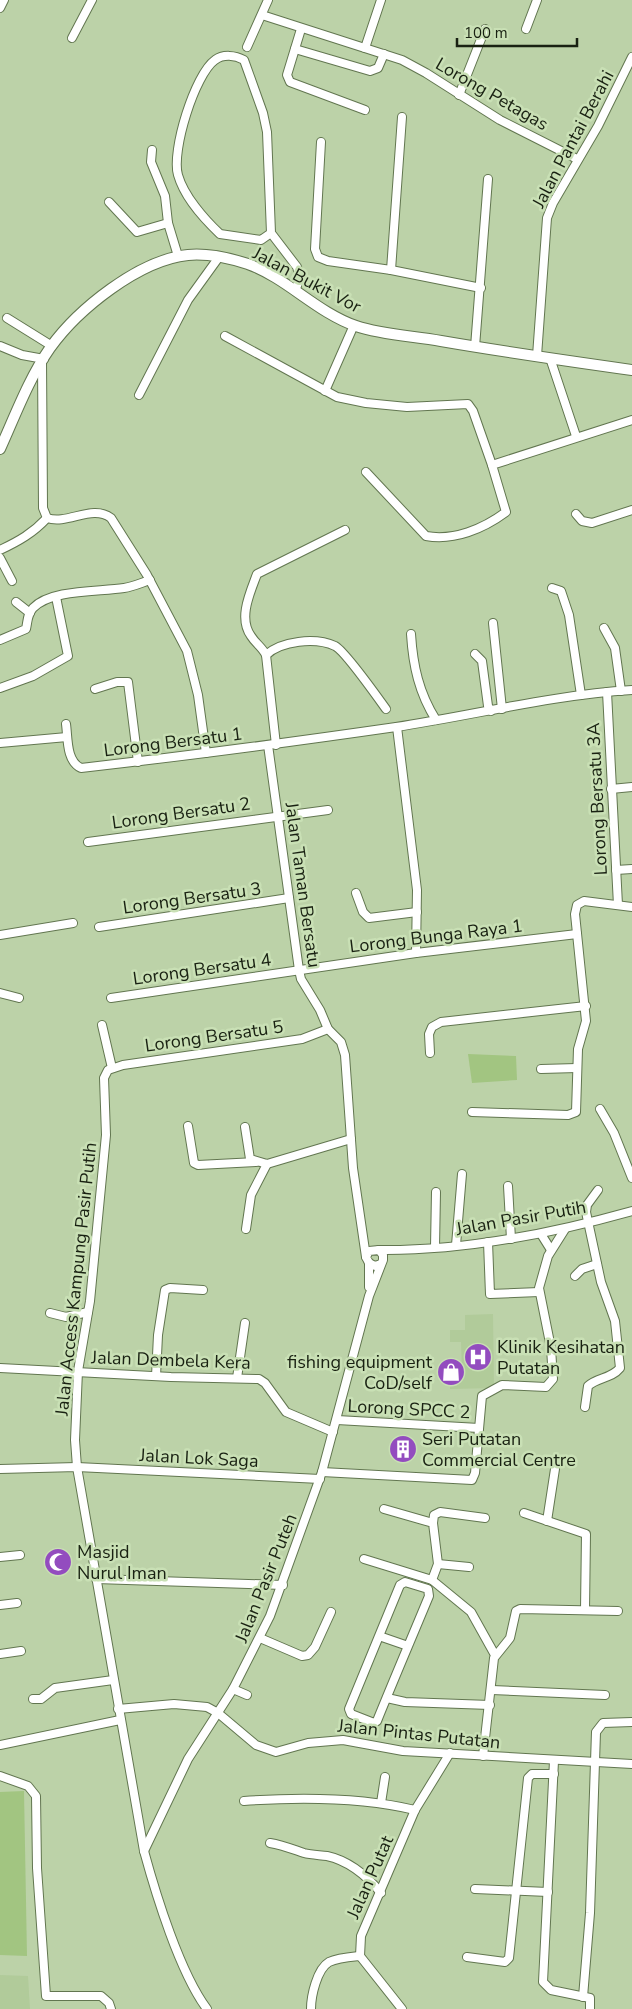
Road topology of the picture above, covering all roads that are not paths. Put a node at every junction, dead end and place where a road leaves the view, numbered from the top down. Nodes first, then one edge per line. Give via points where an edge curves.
1 (4, 0) edge
2 (92, 0) edge
3 (268, 0) edge
4 (381, 0) edge
5 (537, 0) edge
6 (0, 8) edge
7 (262, 15) junction
8 (301, 29) junction
9 (485, 29) dead end
10 (526, 29) dead end
11 (72, 38) dead end
12 (247, 47) dead end
13 (295, 48) junction
14 (365, 48) junction
15 (384, 54) junction
16 (632, 57) edge
17 (459, 94) junction
18 (365, 110) dead end
19 (402, 117) dead end
20 (322, 142) dead end
21 (152, 150) dead end
22 (578, 159) junction
23 (488, 179) dead end
24 (109, 202) dead end
25 (168, 223) junction
26 (271, 234) junction
27 (178, 256) junction
28 (219, 256) junction
29 (391, 270) junction
30 (481, 288) junction
31 (295, 291) junction
32 (7, 318) dead end
33 (354, 325) junction
34 (225, 336) dead end
35 (0, 346) edge
36 (52, 346) junction
37 (475, 347) junction
38 (537, 356) junction
39 (550, 358) junction
40 (43, 360) junction
41 (632, 370) edge
42 (325, 391) junction
43 (138, 396) dead end
44 (632, 420) edge
45 (576, 436) junction
46 (0, 449) edge
47 (492, 465) junction
48 (366, 472) dead end
49 (632, 510) edge
50 (576, 514) dead end
51 (47, 518) junction
52 (345, 530) dead end
53 (0, 550) edge
54 (0, 558) edge
55 (150, 580) junction
56 (12, 581) dead end
57 (552, 588) dead end
58 (56, 596) junction
59 (16, 602) dead end
60 (30, 613) junction
61 (493, 622) dead end
62 (604, 628) dead end
63 (411, 634) dead end
64 (0, 640) edge
65 (475, 654) dead end
66 (266, 655) junction
67 (0, 688) edge
68 (95, 690) dead end
69 (632, 690) edge
70 (621, 691) junction
71 (607, 692) junction
72 (581, 695) junction
73 (386, 709) dead end
74 (502, 709) junction
75 (491, 711) junction
76 (436, 720) junction
77 (66, 724) dead end
78 (397, 727) junction
79 (68, 737) junction
80 (0, 743) edge
81 (272, 745) junction
82 (206, 753) junction
83 (138, 762) junction
84 (632, 787) edge
85 (611, 789) junction
86 (328, 810) dead end
87 (277, 815) junction
88 (88, 842) dead end
89 (616, 870) junction
90 (632, 870) edge
91 (356, 893) dead end
92 (289, 898) junction
93 (618, 905) junction
94 (632, 907) edge
95 (418, 912) junction
96 (72, 923) dead end
97 (99, 927) dead end
98 (577, 934) junction
99 (0, 935) edge
100 (416, 953) junction
101 (299, 970) junction
102 (0, 993) edge
103 (19, 998) dead end
104 (111, 998) dead end
105 (586, 1006) junction
106 (102, 1026) dead end
107 (328, 1030) junction
108 (430, 1053) dead end
109 (112, 1068) junction
110 (577, 1068) junction
111 (541, 1069) dead end
112 (105, 1074) joint
113 (600, 1109) dead end
114 (472, 1112) dead end
115 (188, 1126) dead end
116 (245, 1127) dead end
117 (350, 1139) junction
118 (258, 1162) junction
119 (267, 1164) junction
120 (462, 1174) dead end
121 (632, 1178) edge
122 (508, 1186) dead end
123 (598, 1190) dead end
124 (436, 1192) dead end
125 (632, 1211) edge
126 (588, 1223) junction
127 (360, 1226) junction
128 (246, 1229) dead end
129 (565, 1229) junction
130 (541, 1234) junction
131 (511, 1239) junction
132 (488, 1242) junction
133 (456, 1245) junction
134 (435, 1247) junction
135 (377, 1249) junction
136 (413, 1249) junction
137 (551, 1250) junction
138 (367, 1260) junction
139 (382, 1262) junction
140 (597, 1264) junction
141 (575, 1276) dead end
142 (203, 1290) dead end
143 (539, 1292) junction
144 (369, 1296) junction
145 (88, 1312) junction
146 (50, 1313) dead end
147 (245, 1323) dead end
148 (0, 1368) edge
149 (78, 1371) junction
150 (156, 1376) junction
151 (237, 1378) junction
152 (585, 1406) dead end
153 (337, 1420) junction
154 (479, 1428) junction
155 (333, 1432) junction
156 (77, 1468) junction
157 (0, 1469) edge
158 (555, 1469) dead end
159 (321, 1476) junction
160 (384, 1509) dead end
161 (524, 1513) dead end
162 (485, 1518) dead end
163 (547, 1521) junction
164 (433, 1523) junction
165 (20, 1555) dead end
166 (0, 1557) edge
167 (364, 1559) dead end
168 (438, 1564) junction
169 (469, 1567) dead end
170 (96, 1579) junction
171 (432, 1580) junction
172 (283, 1585) junction
173 (17, 1603) dead end
174 (0, 1605) edge
175 (585, 1610) junction
176 (618, 1611) dead end
177 (331, 1612) dead end
178 (379, 1636) junction
179 (260, 1638) junction
180 (408, 1646) junction
181 (21, 1651) dead end
182 (0, 1654) edge
183 (495, 1655) junction
184 (113, 1680) junction
185 (233, 1689) junction
186 (492, 1690) junction
187 (605, 1694) dead end
188 (247, 1695) dead end
189 (387, 1698) junction
190 (33, 1699) dead end
191 (490, 1705) junction
192 (118, 1709) junction
193 (218, 1713) junction
194 (120, 1720) junction
195 (632, 1722) edge
196 (0, 1745) edge
197 (450, 1754) junction
198 (483, 1756) junction
199 (554, 1761) junction
200 (596, 1764) junction
201 (632, 1764) edge
202 (554, 1774) junction
203 (0, 1776) edge
204 (385, 1777) dead end
205 (244, 1801) dead end
206 (380, 1803) junction
207 (416, 1810) junction
208 (270, 1843) dead end
209 (144, 1851) junction
210 (475, 1889) dead end
211 (516, 1890) junction
212 (548, 1892) junction
213 (381, 1893) junction
214 (360, 1956) junction
215 (467, 1957) dead end
216 (583, 1997) junction
217 (111, 2009) edge
218 (207, 2009) edge
219 (311, 2009) edge
220 (402, 2009) edge
221 (590, 2009) edge

1 - 6 street
2 - 11 street
3 - 7 street
4 - 14 street
5 - 10 street
7 - 8 street, Lorong Petagas
7 - 12 street
8 - 13 street
8 - 14 street, Lorong Petagas
9 - 17 street
13 - 15 street via 370,71 378,68
13 - 18 street via 287,75 290,82
14 - 15 street, Lorong Petagas
15 - 17 street, Lorong Petagas via 418,68
16 - 22 street, Jalan Pantai Berahi
17 - 22 street, Lorong Petagas via 500,120
19 - 29 street
20 - 29 street via 316,253 322,260
21 - 25 street via 151,162 164,196
22 - 38 street, Jalan Pantai Berahi via 547,218
23 - 30 street
24 - 25 street via 137,232
25 - 27 street
26 - 26 street via 267,132 263,113 244,60 237,56 220,57 205,72 188,111 177,152 178,175 192,201 220,234 261,240
26 - 31 street via 297,267 300,278
27 - 28 street, Jalan Bukit Vor
27 - 36 street, Jalan Bukit Vor via 104,294 72,322
28 - 31 street, Jalan Bukit Vor via 256,268
28 - 43 street via 188,300
29 - 30 street
30 - 37 street
31 - 33 street, Jalan Bukit Vor
32 - 36 street
33 - 37 street, Jalan Bukit Vor
33 - 42 street
34 - 42 street
35 - 40 street
36 - 40 street, Jalan Bukit Vor
37 - 38 street, Jalan Bukit Vor
38 - 39 street, Jalan Bukit Vor
39 - 41 street, Jalan Bukit Vor
39 - 45 street
40 - 46 street, Jalan Bukit Vor
40 - 51 street via 43,508
42 - 47 street via 354,401 416,408 468,404
44 - 45 street
45 - 47 street
47 - 48 street via 506,512 494,521 452,538 426,536
49 - 50 street via 592,523 582,522
51 - 53 street via 22,540
51 - 55 street via 54,520 105,513
52 - 66 street via 257,574 244,608 250,635
54 - 56 street
55 - 58 street via 126,588
55 - 82 street via 187,651 198,695
57 - 72 street via 561,591 569,615
58 - 60 street via 45,600
58 - 67 street via 68,656 33,676
59 - 60 street
60 - 64 street via 26,629
61 - 74 street
62 - 70 street via 614,648
63 - 76 street via 415,671 423,697
65 - 75 street via 482,661
66 - 73 street via 275,647 289,643 336,647
66 - 81 street, Jalan Taman Bersatu
68 - 83 street via 117,682 128,682
69 - 70 street, Lorong Bersatu 1
70 - 71 street, Lorong Bersatu 1
71 - 72 street, Lorong Bersatu 1
71 - 85 street, Lorong Bersatu 3A
72 - 74 street, Lorong Bersatu 1
74 - 75 street, Lorong Bersatu 1
75 - 76 street, Lorong Bersatu 1
76 - 78 street, Lorong Bersatu 1
77 - 79 street
78 - 81 street, Lorong Bersatu 1
78 - 95 street
79 - 80 street
79 - 83 street, Lorong Bersatu 1 via 75,766
81 - 82 street, Lorong Bersatu 1
81 - 87 street, Jalan Taman Bersatu
82 - 83 street, Lorong Bersatu 1
84 - 85 street
85 - 89 street, Lorong Bersatu 3A
86 - 87 street, Lorong Bersatu 2
87 - 88 street, Lorong Bersatu 2
87 - 92 street, Jalan Taman Bersatu
89 - 90 street
89 - 93 street, Lorong Bersatu 3A
91 - 95 street via 362,912 369,918
92 - 97 street, Lorong Bersatu 3
92 - 101 street, Jalan Taman Bersatu
93 - 94 street
93 - 98 street via 584,901 576,905
95 - 100 street
96 - 99 street
98 - 100 street, Lorong Bunga Raya 1
98 - 105 street
100 - 101 street, Lorong Bunga Raya 1
101 - 104 street, Lorong Bersatu 4
101 - 107 street, Jalan Taman Bersatu
102 - 103 street
105 - 108 street via 441,1022 432,1027 429,1034
105 - 110 street
106 - 109 street
107 - 109 street, Lorong Bersatu 5 via 302,1039
107 - 117 street, Jalan Taman Bersatu via 341,1042 345,1055
109 - 112 street, Lorong Bersatu 5
110 - 111 street
110 - 114 street via 576,1112 568,1115
112 - 145 street, Jalan Access Kampung Pasir Putih via 106,1135
113 - 121 street via 614,1133
115 - 118 street via 194,1163
116 - 118 street via 250,1159
117 - 119 street
117 - 127 street, Jalan Taman Bersatu
118 - 119 street
119 - 128 street via 251,1194
120 - 133 street
122 - 131 street
123 - 126 street via 587,1205
124 - 134 street
125 - 126 street, Jalan Pasir Putih
126 - 129 street, Jalan Pasir Putih
126 - 140 street
127 - 135 street, Jalan Taman Bersatu
127 - 138 street, Jalan Taman Bersatu
129 - 130 street, Jalan Pasir Putih
129 - 137 street
130 - 131 street, Jalan Pasir Putih
130 - 137 street
131 - 132 street, Jalan Pasir Putih
132 - 133 street, Jalan Pasir Putih
132 - 143 street via 490,1294
133 - 134 street, Jalan Pasir Putih
134 - 136 street, Jalan Pasir Putih
135 - 136 street, Jalan Pasir Putih
135 - 138 street via 369,1251
135 - 139 street via 383,1255
136 - 139 street, Jalan Pasir Putih
137 - 143 street
138 - 139 street via 374,1266
138 - 144 street, Jalan Pasir Puteh
139 - 144 street, Jalan Pasir Puteh
140 - 141 street via 582,1268
140 - 152 street via 614,1321 620,1368 615,1374 593,1381 588,1386
142 - 150 street via 165,1290
143 - 154 street via 551,1348 553,1379 546,1386 502,1386 482,1396
144 - 153 street, Jalan Pasir Puteh
145 - 146 street via 66,1317
145 - 149 street, Jalan Access Kampung Pasir Putih
147 - 151 street
148 - 149 street, Jalan Dembela Kera
149 - 150 street, Jalan Dembela Kera
149 - 156 street, Jalan Access Kampung Pasir Putih
150 - 151 street, Jalan Dembela Kera
151 - 155 street, Jalan Dembela Kera via 262,1380 286,1412
153 - 154 street, Lorong SPCC 2
153 - 155 street, Jalan Pasir Puteh
154 - 159 street, Jalan Lok Saga via 472,1480
155 - 159 street, Jalan Pasir Puteh
156 - 157 street, Jalan Lok Saga
156 - 159 street, Jalan Lok Saga
156 - 170 street, Jalan Access Kampung Pasir Putih
158 - 163 street
159 - 172 street, Jalan Pasir Puteh
160 - 164 street
161 - 163 street
162 - 164 street via 440,1512 434,1515
163 - 175 street via 586,1534
164 - 168 street
165 - 166 street
167 - 171 street
168 - 169 street
168 - 171 street
170 - 172 street
170 - 184 street, Jalan Access Kampung Pasir Putih
171 - 183 street via 471,1612
172 - 179 street, Jalan Pasir Puteh
173 - 174 street
175 - 176 street
175 - 183 street via 520,1609 513,1616 510,1638
177 - 179 street via 308,1655 302,1656
178 - 180 street
178 - 180 street via 402,1583 428,1589 429,1596
178 - 189 street via 349,1712 376,1722
179 - 185 street, Jalan Pasir Puteh
180 - 189 street
181 - 182 street
183 - 186 street
184 - 190 street via 62,1686 41,1699
184 - 192 street, Jalan Access Kampung Pasir Putih
185 - 188 street
185 - 193 street, Jalan Pasir Puteh
186 - 187 street
186 - 191 street
189 - 191 street via 404,1702
191 - 198 street
192 - 193 street via 174,1704 207,1707
192 - 194 street, Jalan Access Kampung Pasir Putih
193 - 197 street, Jalan Pintas Putatan via 256,1745 276,1752 308,1742 343,1740 402,1751
193 - 209 street, Jalan Pasir Puteh via 188,1759
194 - 196 street
194 - 209 street, Jalan Access Kampung Pasir Putih
195 - 200 street via 600,1724 596,1732
197 - 198 street, Jalan Pintas Putatan
197 - 207 street, Jalan Putat
198 - 199 street, Jalan Pintas Putatan
199 - 200 street, Jalan Pintas Putatan
199 - 202 street
200 - 201 street, Jalan Pintas Putatan
200 - 216 street
202 - 211 street via 532,1774 528,1778
202 - 212 street
203 - 217 street via 28,1786 36,1796 37,1868 46,1996 101,1996 110,2003
204 - 206 street
205 - 206 street via 288,1798
206 - 207 street
207 - 213 street, Jalan Putat
208 - 213 street via 328,1856 347,1864 370,1879
209 - 218 street, Jalan Access Kampung Pasir Putih via 177,1948
210 - 211 street
211 - 212 street
211 - 215 street via 507,1961
212 - 216 street via 543,1982 551,1990
213 - 214 street, Jalan Putat via 361,1936
214 - 219 street via 326,1964 312,1992
214 - 220 street
216 - 221 street via 590,1998

